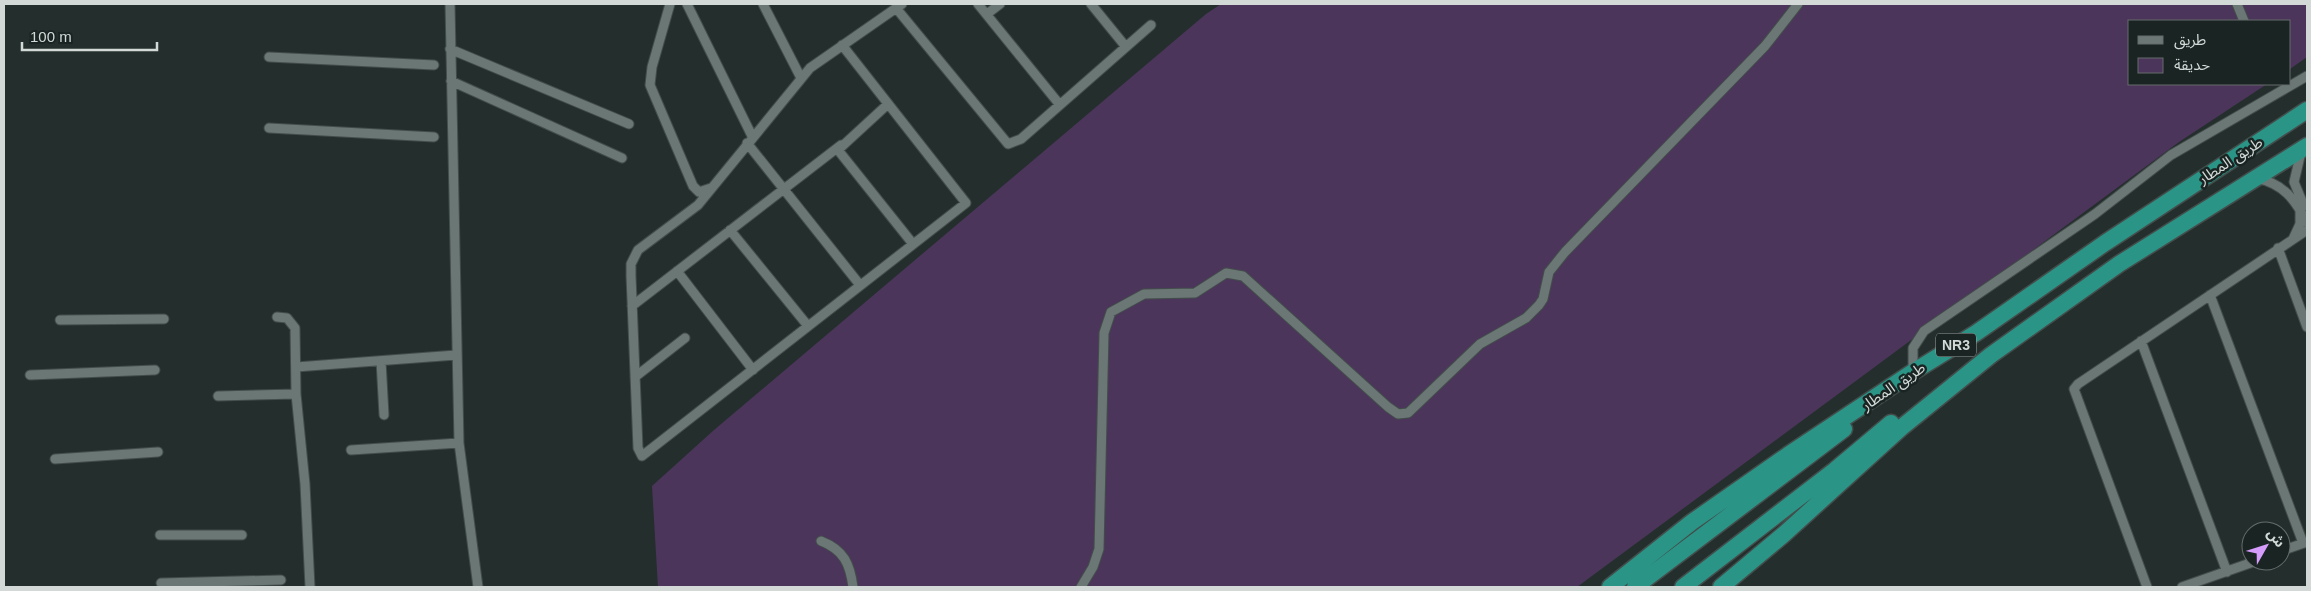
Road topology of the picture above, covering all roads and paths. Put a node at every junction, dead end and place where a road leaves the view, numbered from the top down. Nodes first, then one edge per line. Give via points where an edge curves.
1 (450, 4) edge
2 (670, 4) edge
3 (687, 4) edge
4 (763, 4) edge
5 (978, 4) edge
6 (1000, 4) edge
7 (1091, 4) edge
8 (1798, 4) edge
9 (2237, 4) edge
10 (899, 6) edge
11 (987, 14) junction
12 (2244, 20) edge
13 (1152, 25) dead end
14 (842, 45) junction
15 (1126, 47) junction
16 (450, 49) junction
17 (269, 57) dead end
18 (434, 65) dead end
19 (2307, 76) edge
20 (801, 78) junction
21 (451, 81) junction
22 (888, 104) junction
23 (1060, 105) junction
24 (2307, 110) edge
25 (629, 124) dead end
26 (269, 128) dead end
27 (434, 136) dead end
28 (749, 140) junction
29 (841, 145) junction
30 (2305, 147) edge
31 (622, 158) dead end
32 (2255, 178) junction
33 (711, 188) junction
34 (784, 189) junction
35 (2305, 209) edge
36 (2307, 223) edge
37 (730, 230) junction
38 (2307, 230) edge
39 (2294, 238) junction
40 (913, 244) junction
41 (2278, 248) junction
42 (677, 271) junction
43 (860, 285) junction
44 (2210, 295) junction
45 (632, 306) junction
46 (277, 317) dead end
47 (164, 318) dead end
48 (60, 320) dead end
49 (808, 326) junction
50 (2307, 326) edge
51 (2027, 329) junction
52 (1971, 336) junction
53 (685, 338) dead end
54 (2141, 340) junction
55 (456, 356) junction
56 (381, 361) junction
57 (296, 367) junction
58 (154, 370) dead end
59 (753, 370) junction
60 (1913, 372) junction
61 (30, 375) dead end
62 (635, 377) junction
63 (296, 394) junction
64 (218, 396) dead end
65 (384, 415) dead end
66 (459, 443) junction
67 (351, 450) dead end
68 (158, 452) dead end
69 (55, 459) dead end
70 (160, 535) dead end
71 (242, 535) dead end
72 (821, 541) dead end
73 (2305, 542) edge
74 (2291, 547) edge
75 (2241, 567) edge
76 (2227, 572) junction
77 (281, 580) dead end
78 (161, 583) dead end
79 (310, 587) edge
80 (478, 587) edge
81 (853, 587) edge
82 (1081, 587) edge
83 (1610, 587) edge
84 (1635, 587) edge
85 (1682, 587) edge
86 (1721, 587) edge
87 (2147, 587) edge
88 (2182, 587) edge

1 - 16 street
2 - 33 street via 650,85 693,186 699,192
3 - 28 street
4 - 20 street
5 - 11 street
6 - 11 street
7 - 15 street
8 - 82 street via 1765,46 1565,252 1549,272 1539,305 1526,318 1480,344 1408,413 1398,414 1388,407 1243,276 1221,274 1195,293 1144,294 1111,312 1104,333 1099,550 1094,567
9 - 12 street
10 - 14 street
10 - 23 street via 1008,144 1021,139
11 - 23 street
13 - 15 street
14 - 20 street
14 - 22 street
15 - 23 street
16 - 21 street
16 - 25 street
17 - 18 street
19 - 60 street via 2171,155 2095,214 1924,331 1913,348
20 - 28 street
21 - 31 street
21 - 55 street
22 - 29 street
22 - 40 street via 966,203
24 - 52 highway, طريق المطار / NR3
26 - 27 street
28 - 33 street
28 - 34 street
29 - 34 street
29 - 40 street via 839,154
30 - 32 highway, طريق المطار / NR3
30 - 35 street via 2296,164 2294,182
32 - 35 street via 2283,188
32 - 51 highway, طريق المطار / NR3 via 2119,264
33 - 45 street via 689,214 643,246 633,257 630,276
34 - 37 street
34 - 43 street
35 - 36 street
35 - 39 street
37 - 42 street
37 - 49 street
38 - 39 street
39 - 41 street
40 - 43 street
41 - 44 street
41 - 50 street
42 - 45 street
42 - 59 street
43 - 49 street
44 - 54 street
44 - 73 street
45 - 62 street
46 - 57 street via 287,318 295,328
47 - 48 street
49 - 59 street
51 - 85 highway via 1897,418 1835,470
51 - 86 highway, طريق المطار / NR3 via 1902,427
52 - 60 highway, طريق المطار / NR3
52 - 84 highway
53 - 62 street
54 - 76 street
54 - 87 street via 2078,384 2074,393
55 - 56 street
55 - 66 street
56 - 57 street
56 - 65 street
57 - 63 street
58 - 61 street
59 - 62 street via 642,456 638,448
60 - 83 highway, طريق المطار / NR3 via 1708,511
63 - 64 street
63 - 79 street
66 - 67 street
66 - 80 street
68 - 69 street
70 - 71 street
72 - 81 street via 834,546 847,560
73 - 74 street
75 - 76 street
76 - 88 street
77 - 78 street

